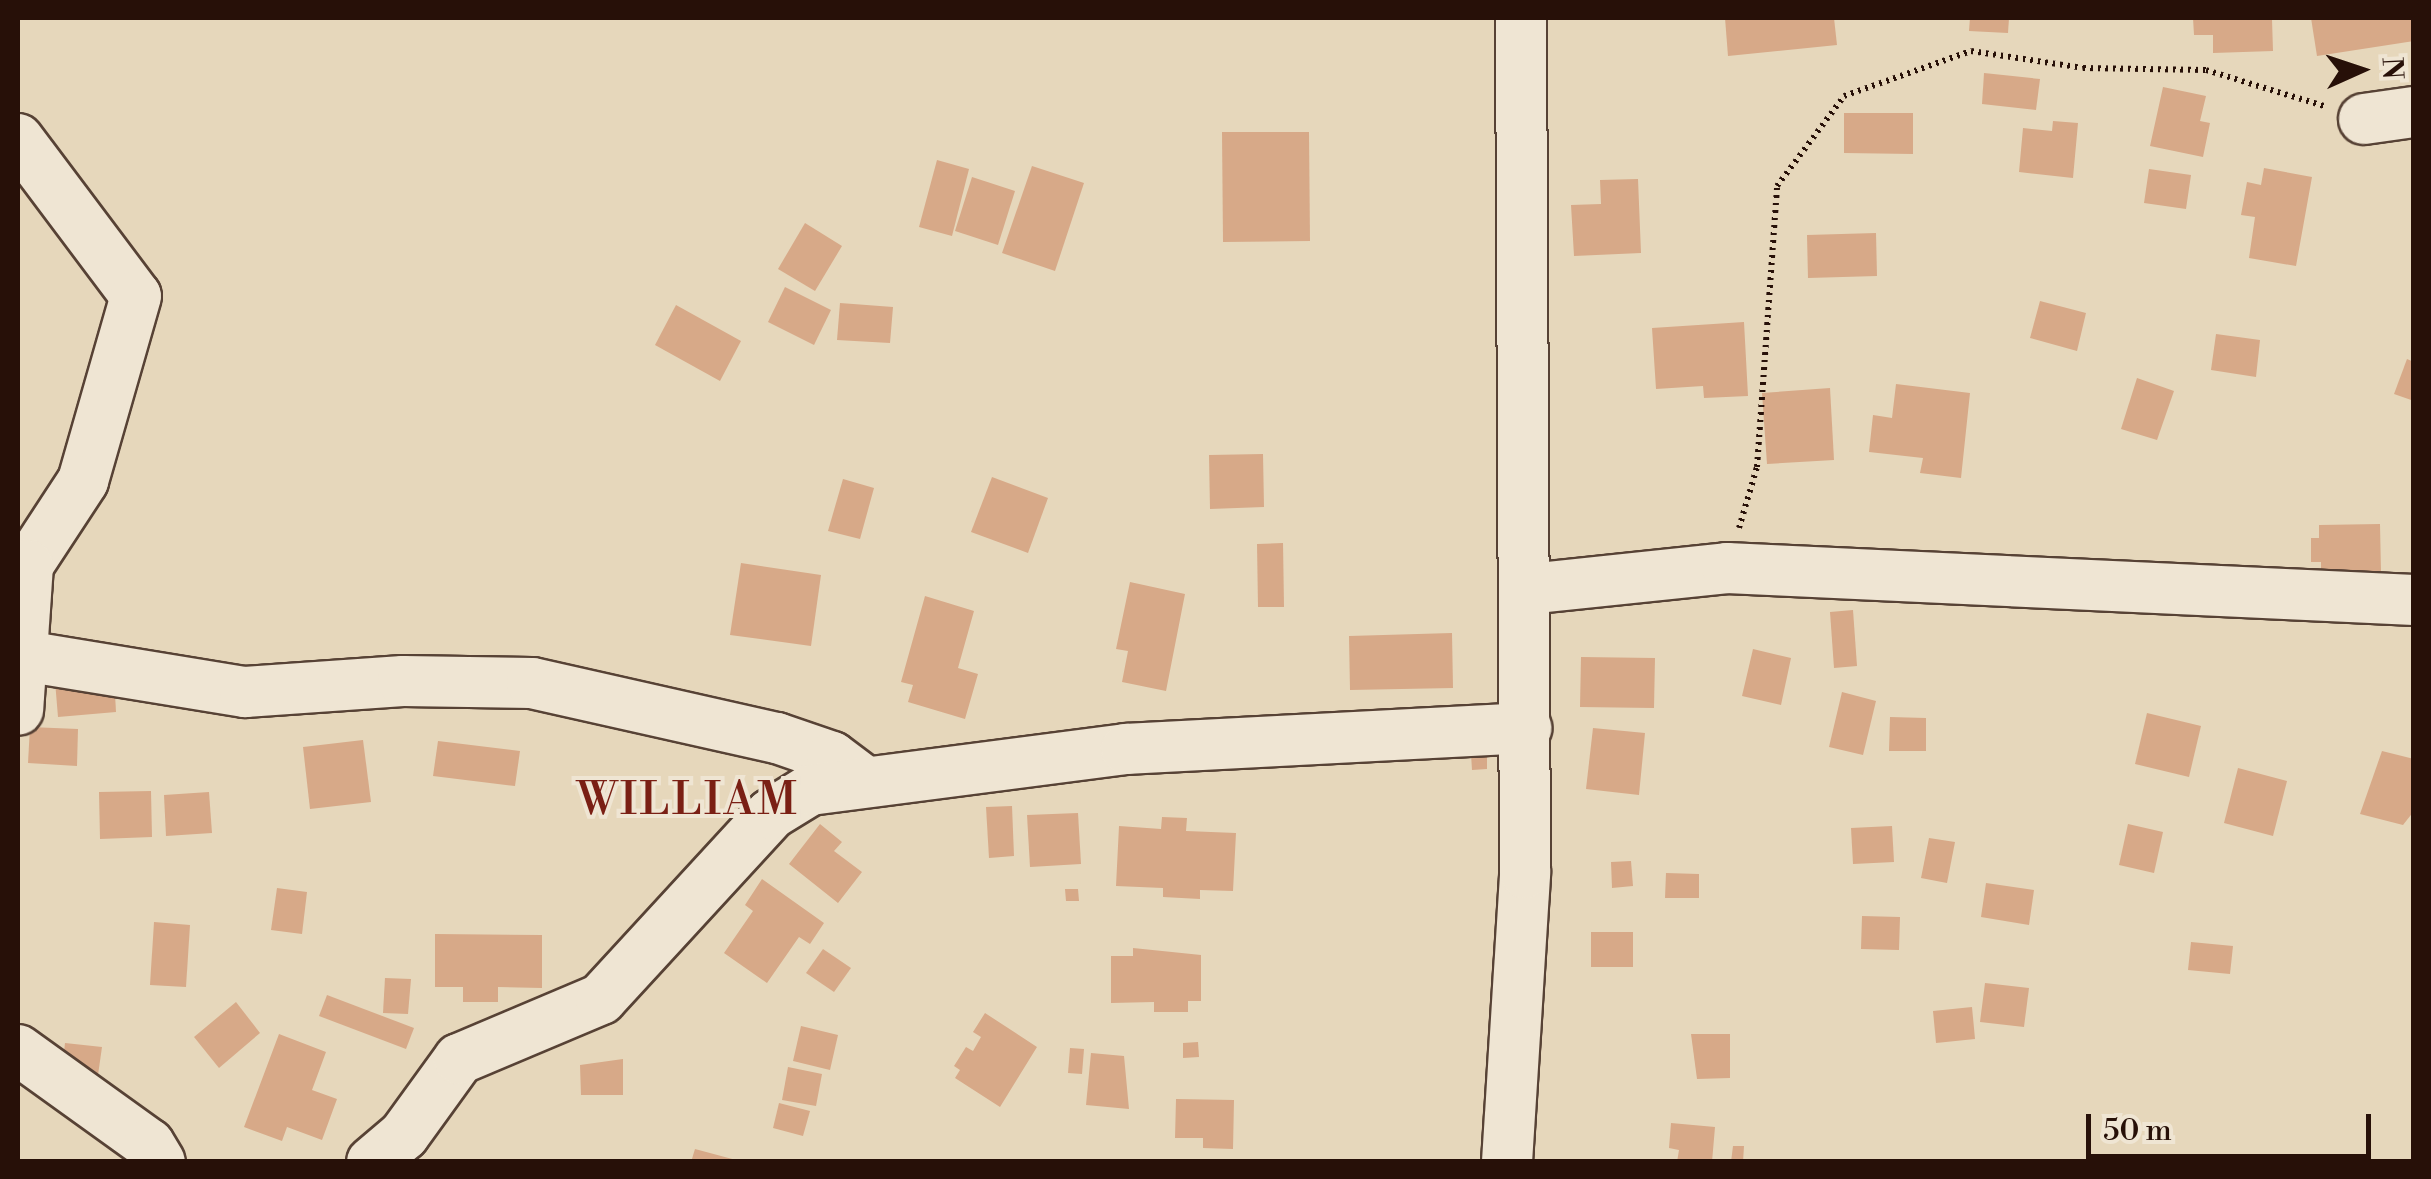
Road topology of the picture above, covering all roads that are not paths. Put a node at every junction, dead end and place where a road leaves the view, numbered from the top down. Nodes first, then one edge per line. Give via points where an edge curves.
1 (1520, 18) edge
2 (2414, 112) edge
3 (2364, 119) road end
4 (18, 139) edge
5 (1528, 588) junction
6 (2414, 600) edge
7 (18, 655) edge
8 (18, 710) edge
9 (1526, 728) junction
10 (864, 781) junction
11 (18, 1050) edge
12 (160, 1162) edge
13 (372, 1162) edge
14 (1507, 1162) edge

1 - 5 street
2 - 3 street
4 - 7 street via 136,296 83,481 28,565
5 - 6 street via 1728,568
5 - 9 street
7 - 8 street
7 - 10 street via 245,692 403,681 532,684 778,738 832,757
9 - 10 street via 1126,749
9 - 14 street via 1525,873
10 - 13 street via 810,790 771,814 601,1000 459,1059 404,1135
11 - 12 street via 149,1144

